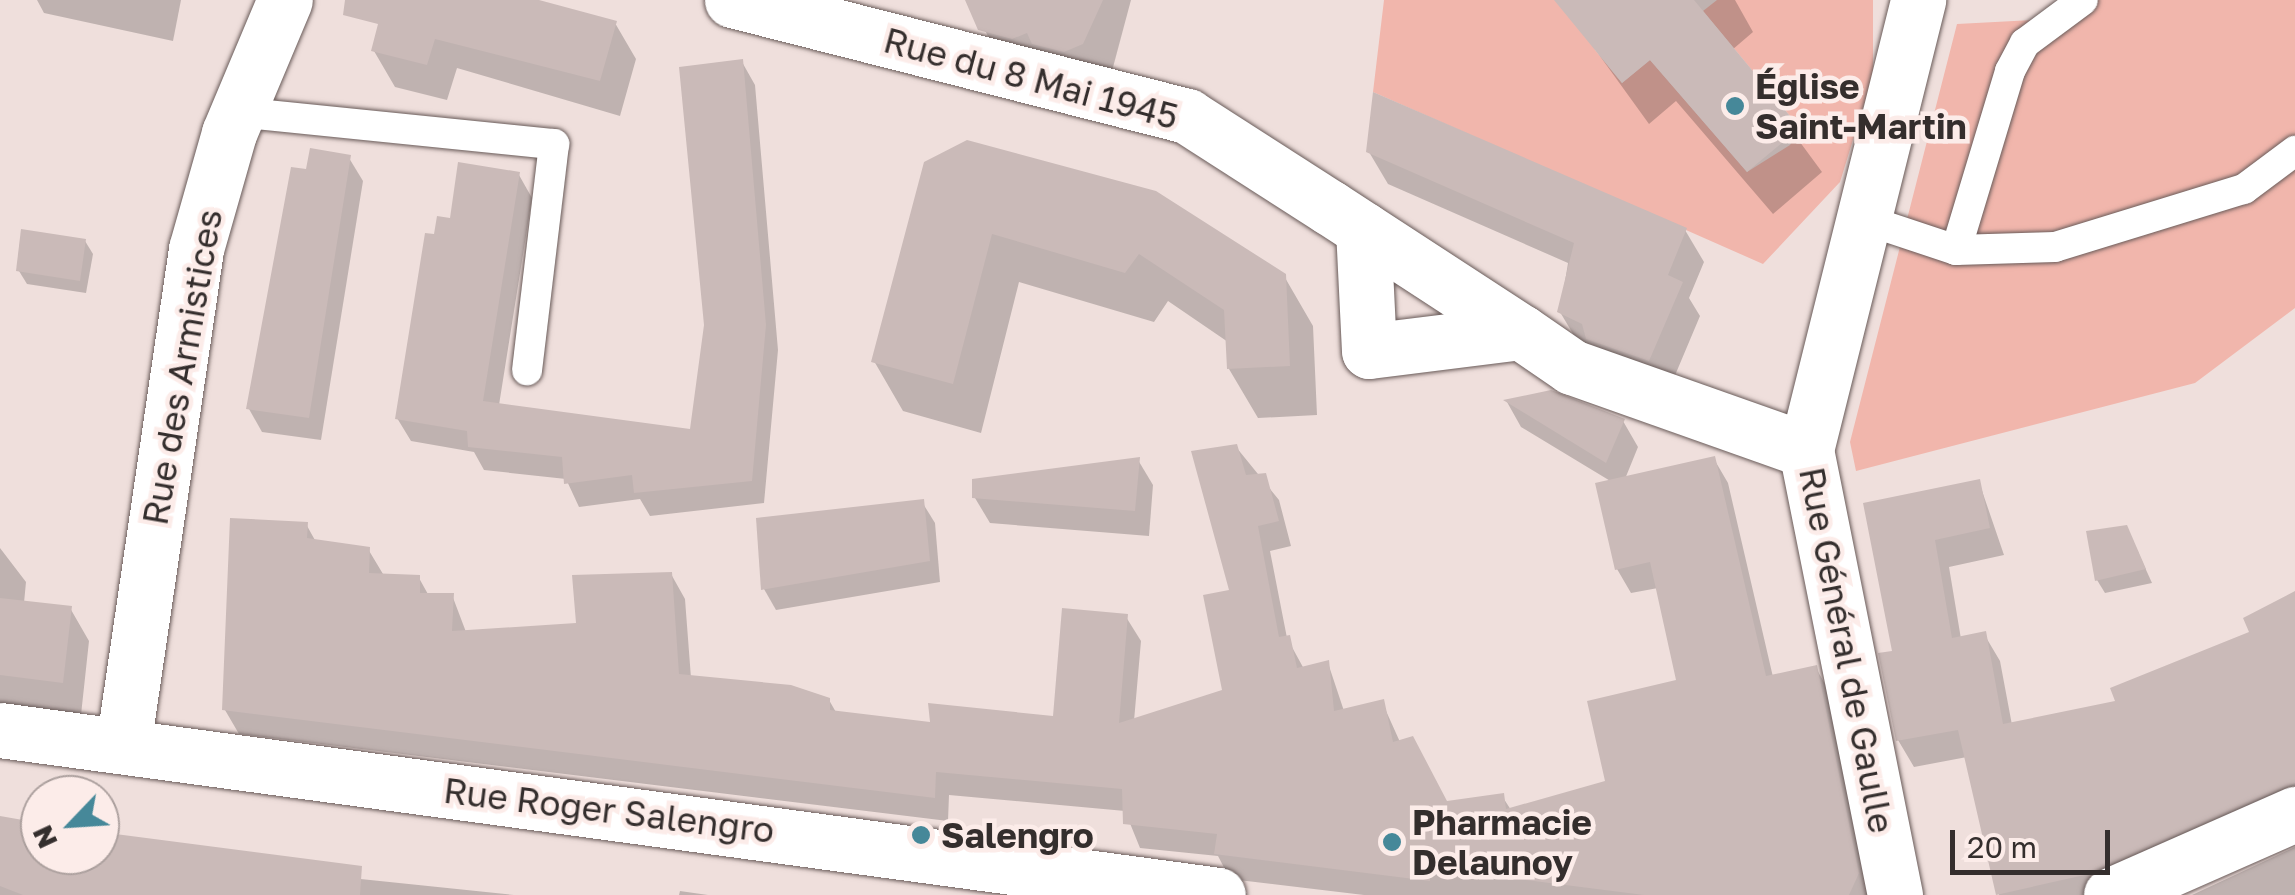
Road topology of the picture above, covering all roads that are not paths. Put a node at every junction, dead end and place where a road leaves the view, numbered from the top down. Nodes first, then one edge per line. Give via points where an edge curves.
1 (285, 0) edge
2 (732, 0) edge
3 (1918, 0) edge
4 (2083, 0) edge
5 (238, 112) junction
6 (2295, 151) edge
7 (1866, 220) junction
8 (1363, 229) junction
9 (1956, 250) junction
10 (1521, 332) junction
11 (527, 370) dead end
12 (1806, 450) junction
13 (0, 730) edge
14 (123, 746) junction
15 (2295, 814) edge
16 (1205, 894) edge
17 (1895, 895) edge
18 (2111, 895) edge

1 - 5 street, Rue des Armistices
2 - 8 street, Rue du 8 Mai 1945 via 1187,116
3 - 7 street, Rue Général de Gaulle
4 - 9 lane via 2025,44 2010,72
5 - 11 lane via 554,144
5 - 14 street, Rue des Armistices via 196,249
6 - 9 lane via 2244,189 2055,247
7 - 9 lane
7 - 12 street, Rue Général de Gaulle
8 - 10 street, Rue du 8 Mai 1945
8 - 10 street via 1369,351
10 - 12 street, Rue du 8 Mai 1945 via 1572,367
12 - 17 street, Rue Général de Gaulle
13 - 14 street, Rue Roger Salengro
14 - 16 street, Rue Roger Salengro
15 - 18 street

